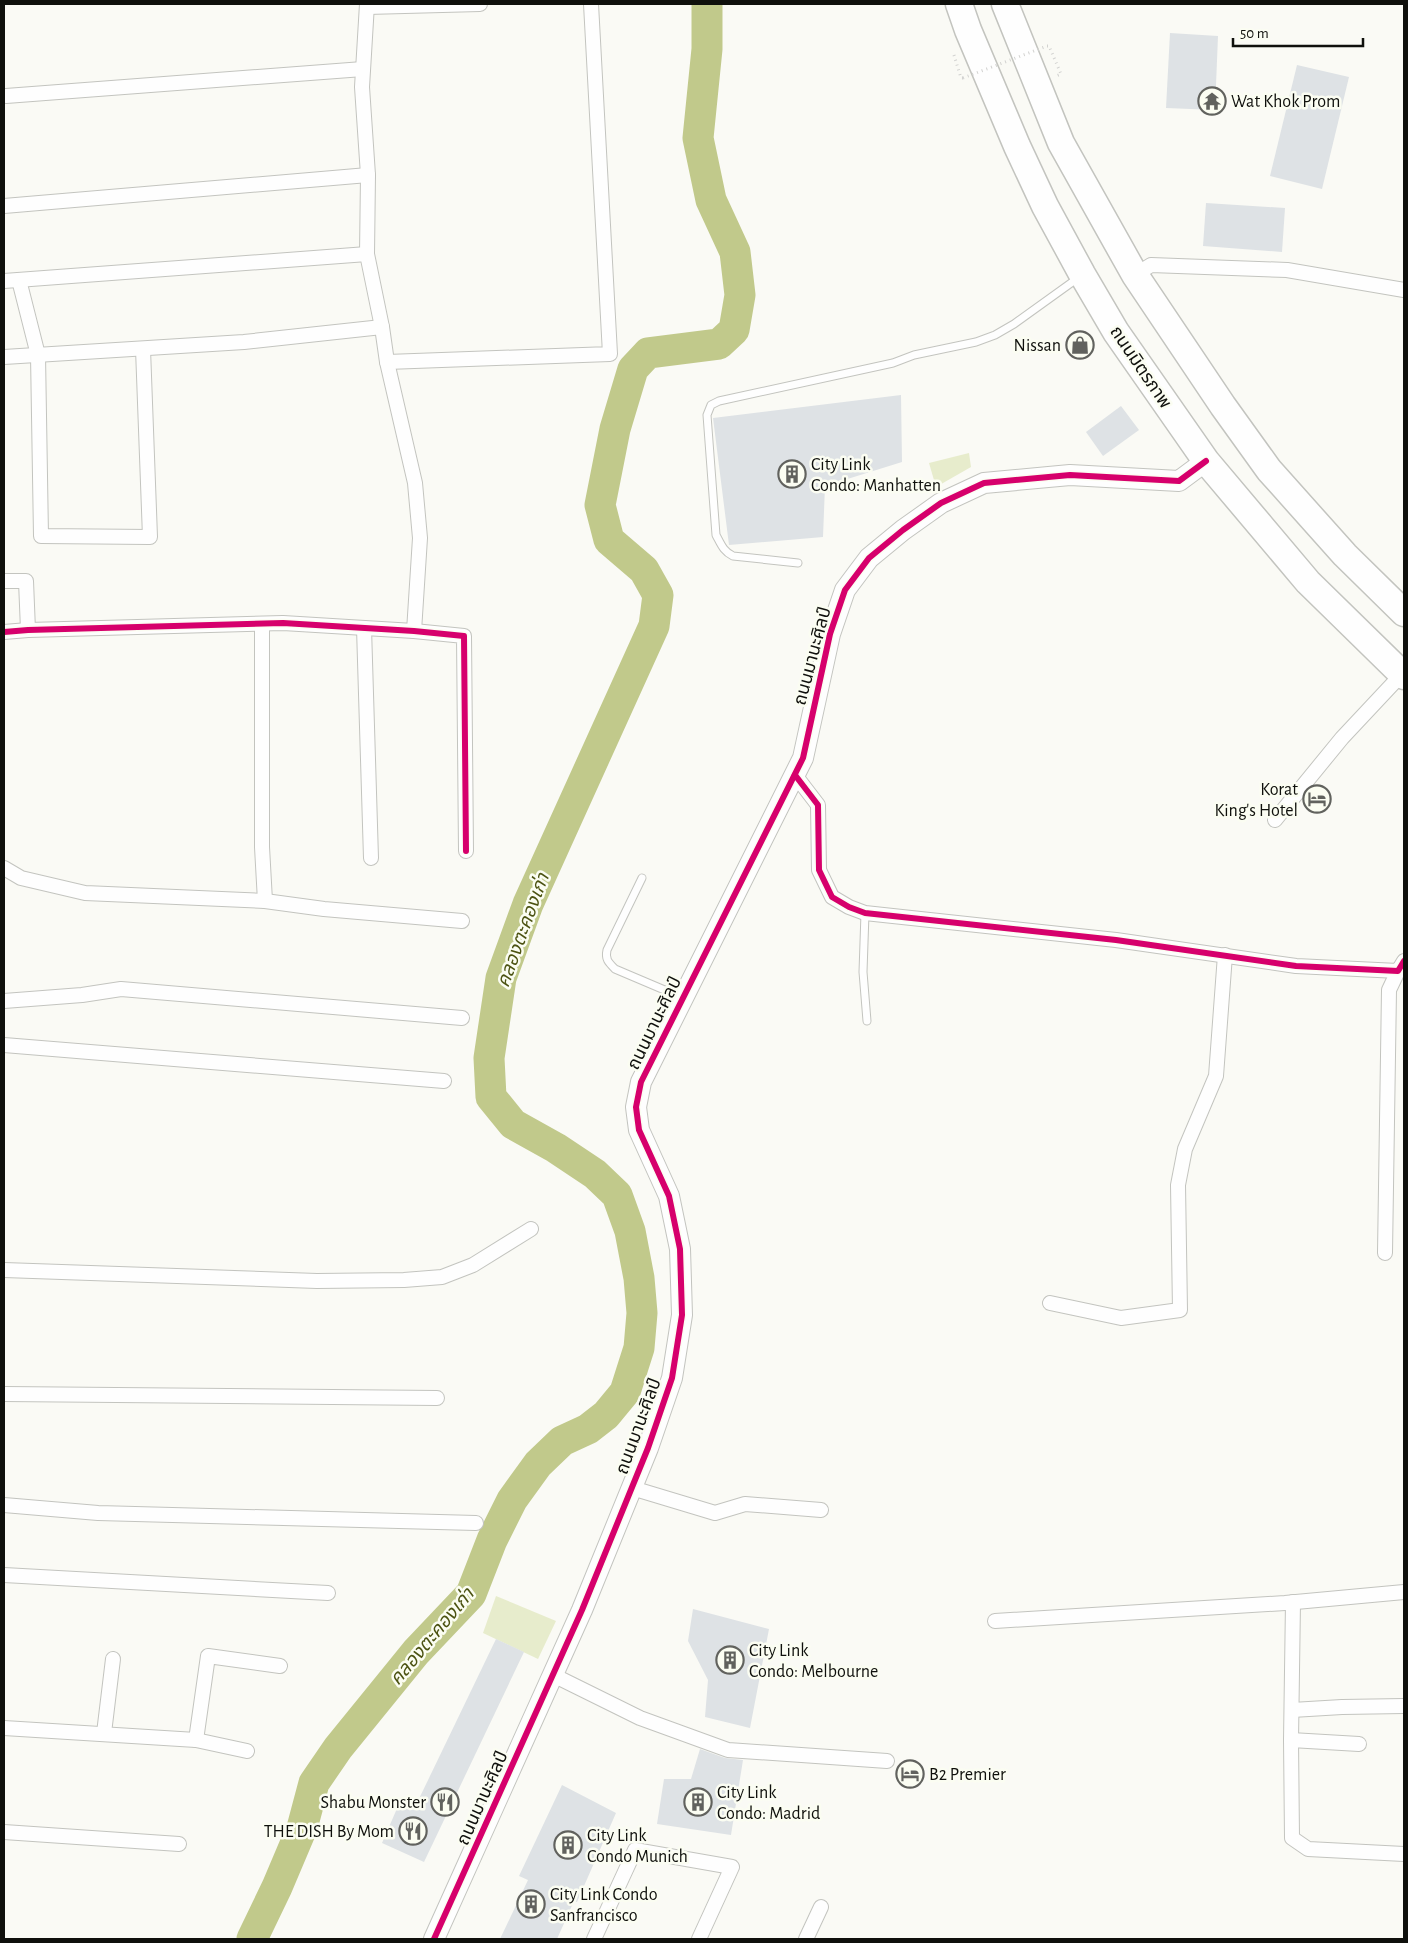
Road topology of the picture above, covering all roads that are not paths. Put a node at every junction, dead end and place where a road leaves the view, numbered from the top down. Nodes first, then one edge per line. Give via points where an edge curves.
1 (480, 4) edge
2 (591, 4) edge
3 (959, 4) edge
4 (1005, 4) edge
5 (367, 5) edge
6 (363, 69) junction
7 (6, 96) dead end
8 (368, 175) junction
9 (4, 206) edge
10 (367, 254) junction
11 (1082, 274) junction
12 (1135, 275) junction
13 (19, 280) junction
14 (4, 281) edge
15 (1404, 290) edge
16 (382, 327) junction
17 (143, 349) junction
18 (38, 355) junction
19 (4, 357) edge
20 (387, 362) junction
21 (1206, 462) junction
22 (798, 562) dead end
23 (4, 581) edge
24 (1404, 613) edge
25 (262, 624) junction
26 (364, 628) junction
27 (28, 630) junction
28 (414, 631) junction
29 (4, 632) edge
30 (1403, 675) edge
31 (795, 775) junction
32 (1275, 820) dead end
33 (466, 851) dead end
34 (372, 858) dead end
35 (4, 868) edge
36 (642, 878) dead end
37 (265, 901) junction
38 (865, 913) junction
39 (462, 921) dead end
40 (1225, 955) junction
41 (1401, 966) edge
42 (683, 998) junction
43 (4, 1000) edge
44 (462, 1018) dead end
45 (867, 1021) dead end
46 (4, 1045) edge
47 (444, 1081) dead end
48 (531, 1229) dead end
49 (1385, 1253) dead end
50 (4, 1270) edge
51 (1050, 1303) dead end
52 (4, 1394) edge
53 (437, 1398) dead end
54 (632, 1488) junction
55 (4, 1504) edge
56 (821, 1510) dead end
57 (476, 1523) dead end
58 (4, 1575) edge
59 (328, 1592) dead end
60 (1404, 1592) edge
61 (1293, 1602) junction
62 (996, 1621) dead end
63 (112, 1659) dead end
64 (280, 1666) dead end
65 (553, 1676) junction
66 (1404, 1706) edge
67 (1292, 1710) junction
68 (4, 1728) edge
69 (104, 1733) junction
70 (196, 1740) junction
71 (1291, 1740) junction
72 (1359, 1744) dead end
73 (247, 1751) dead end
74 (887, 1762) dead end
75 (4, 1832) edge
76 (179, 1844) dead end
77 (1404, 1854) edge
78 (821, 1907) dead end
79 (434, 1939) edge
80 (594, 1939) edge
81 (699, 1939) edge
82 (806, 1939) edge

1 - 5 street
2 - 20 street via 610,354
3 - 11 highway, ถนนมิตรภาพ via 1017,146
4 - 12 highway via 1061,143
5 - 6 street
6 - 7 street
6 - 8 street
8 - 9 street
8 - 10 street
10 - 13 street
10 - 16 street
11 - 21 highway, ถนนมิตรภาพ via 1116,332
11 - 22 lane via 1014,324 976,342 711,405 707,415 716,535 721,545 733,556
12 - 15 street via 1151,265 1288,270
12 - 24 highway via 1270,470 1345,555
13 - 14 street
13 - 18 street
16 - 17 street
16 - 20 street
17 - 18 street
17 - 18 street via 150,537 41,536
18 - 19 street
20 - 28 street via 415,483 420,538
21 - 30 highway, ถนนมิตรภาพ via 1308,582
21 - 31 street, ถนนมานะศิลป์ via 1179,481 1070,475 984,483 941,503 903,530 869,558 845,590 830,634 803,758
23 - 27 street via 26,581
25 - 26 street
25 - 27 street
25 - 37 street
26 - 28 street
26 - 34 street
27 - 29 street
28 - 33 street via 464,636
30 - 32 street via 1342,738
31 - 38 street via 818,805 819,870 832,897
31 - 42 street, ถนนมานะศิลป์
35 - 37 street via 21,878 86,893
36 - 42 lane via 607,950 608,962 615,969
37 - 39 street
38 - 40 street
38 - 45 lane via 863,972
40 - 41 street via 1296,966
40 - 51 street via 1216,1076 1184,1149 1178,1185 1180,1310 1121,1318
41 - 49 street via 1389,990
42 - 54 street, ถนนมานะศิลป์ via 641,1082 636,1107 639,1130 669,1196 680,1249 682,1315 672,1378
43 - 44 street via 82,996 121,989
46 - 47 street
48 - 50 street via 472,1266 442,1277 404,1280 317,1281
52 - 53 street
54 - 56 street via 715,1513 745,1504
54 - 65 street, ถนนมานะศิลป์
55 - 57 street via 98,1513
58 - 59 street
60 - 61 street
61 - 62 street
61 - 67 street
63 - 69 street
64 - 70 street via 208,1656
65 - 74 street via 640,1718 728,1750
65 - 79 street, ถนนมานะศิลป์
66 - 67 street
67 - 71 street
68 - 69 street
69 - 70 street
70 - 73 street
71 - 72 street
71 - 77 street via 1292,1838 1308,1849
75 - 76 street
78 - 82 street
80 - 81 street via 635,1850 732,1866

